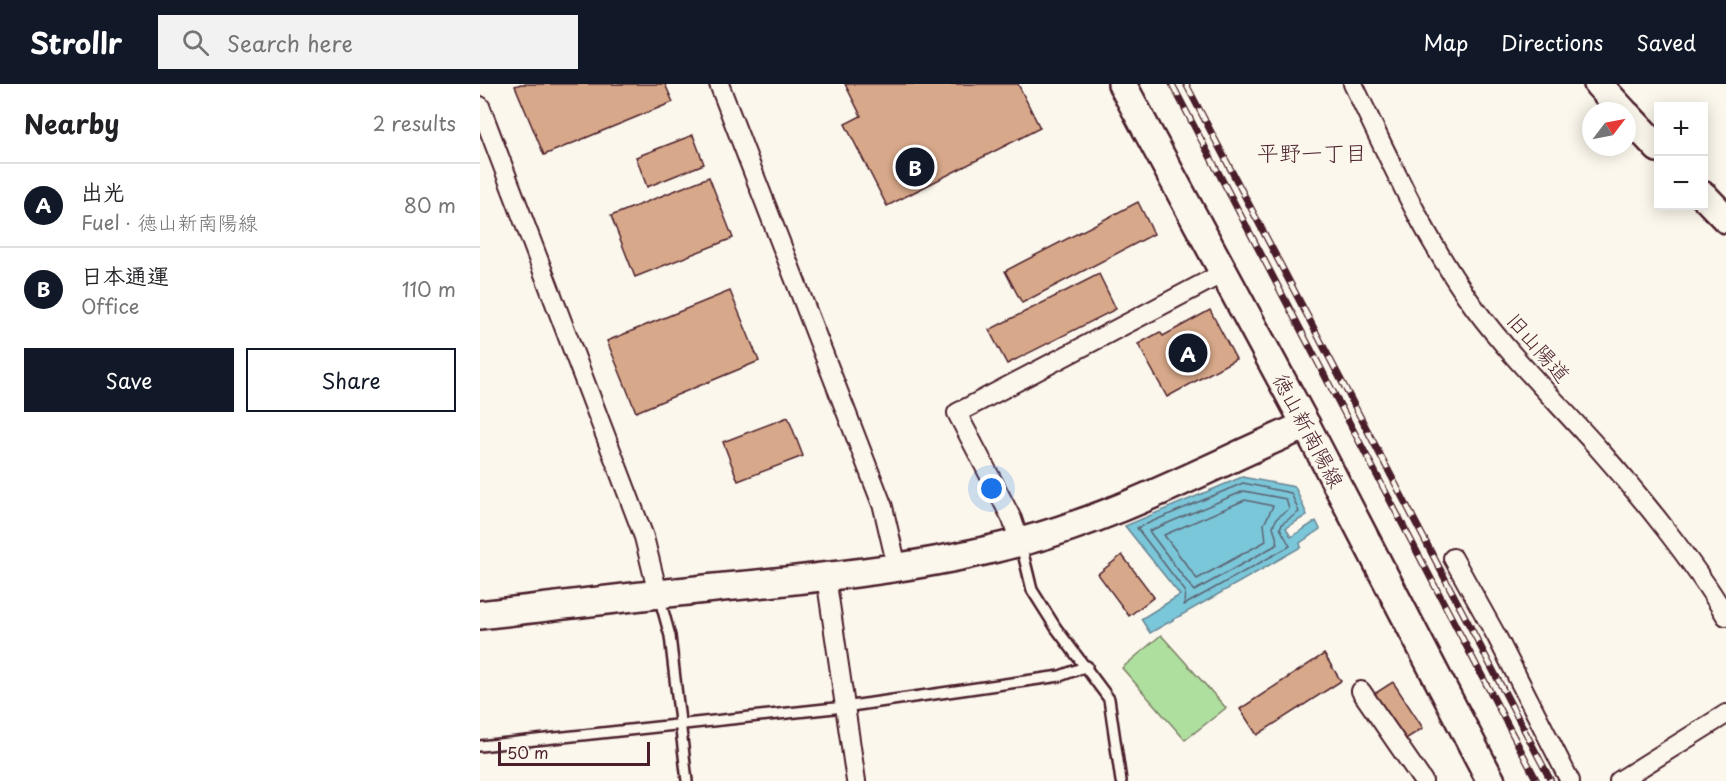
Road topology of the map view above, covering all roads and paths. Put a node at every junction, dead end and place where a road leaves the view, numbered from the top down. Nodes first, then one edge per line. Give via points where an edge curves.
1 (719, 84) edge
2 (1122, 84) edge
3 (1353, 84) edge
4 (1598, 84) edge
5 (1615, 102) edge
6 (480, 106) edge
7 (1636, 124) edge
8 (1654, 143) edge
9 (1708, 200) edge
10 (1726, 219) edge
11 (1222, 273) junction
12 (1306, 425) junction
13 (1020, 543) junction
14 (1453, 558) dead end
15 (897, 567) junction
16 (826, 577) junction
17 (658, 594) junction
18 (480, 615) edge
19 (1726, 616) edge
20 (1087, 666) junction
21 (1361, 692) dead end
22 (844, 707) junction
23 (1726, 714) edge
24 (680, 723) junction
25 (480, 746) edge
26 (687, 781) edge
27 (856, 781) edge
28 (1121, 781) edge
29 (1423, 781) edge
30 (1491, 781) edge
31 (1570, 781) edge
32 (1619, 781) edge

1 - 15 street via 884,507
2 - 11 main road, 徳山新南陽線
3 - 19 street, 旧山陽道 via 1398,181 1474,307 1606,457
4 - 5 main road
6 - 17 street via 644,537
7 - 8 main road
9 - 10 main road
11 - 12 main road, 徳山新南陽線
11 - 13 street via 957,412 1012,519
12 - 13 main road via 1081,523
12 - 30 main road, 徳山新南陽線
13 - 15 main road
13 - 20 lane via 1032,590
14 - 31 street
15 - 16 main road
16 - 17 main road
16 - 22 street
17 - 18 main road
17 - 24 lane via 670,636
20 - 22 lane via 1060,676
20 - 28 lane via 1109,699
21 - 29 street
22 - 24 lane
22 - 27 street
23 - 32 street
24 - 25 lane
24 - 26 lane

